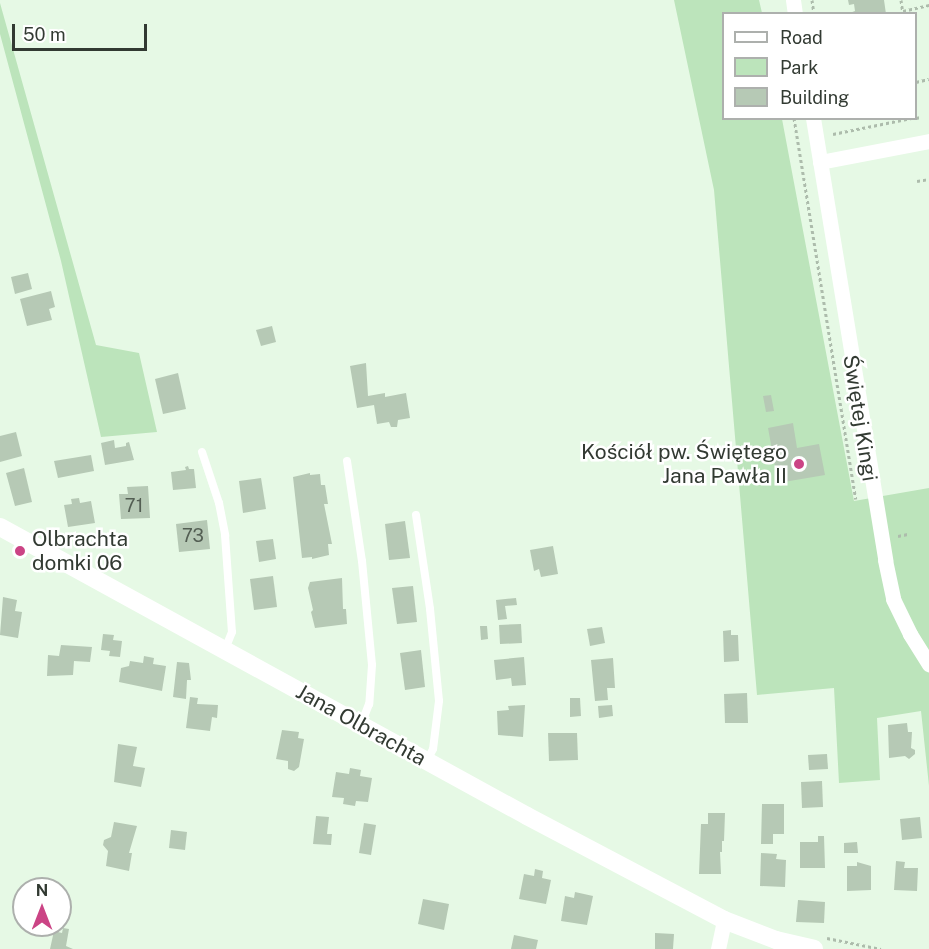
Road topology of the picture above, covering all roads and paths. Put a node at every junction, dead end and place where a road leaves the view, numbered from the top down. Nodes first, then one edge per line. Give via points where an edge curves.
1 (901, 0) edge
2 (929, 5) edge
3 (903, 12) edge
4 (921, 117) dead end
5 (917, 118) edge
6 (794, 120) edge
7 (813, 120) edge
8 (896, 120) edge
9 (833, 134) dead end
10 (929, 141) edge
11 (820, 162) junction
12 (929, 179) edge
13 (917, 181) dead end
14 (202, 452) dead end
15 (347, 461) dead end
16 (856, 499) dead end
17 (416, 515) dead end
18 (0, 527) edge
19 (224, 651) junction
20 (929, 665) edge
21 (361, 725) junction
22 (427, 761) junction
23 (724, 920) junction
24 (718, 949) edge
25 (814, 949) edge

1 - 3 path
2 - 3 path
4 - 5 path
6 - 16 path
7 - 11 street, Świętej Kingi
8 - 9 path
10 - 11 street
11 - 20 street, Świętej Kingi via 893,599
12 - 13 path
14 - 19 lane via 225,535 232,632
15 - 21 lane via 372,665 369,704
17 - 22 lane via 439,701 433,749
18 - 19 street, Jana Olbrachta
19 - 21 street, Jana Olbrachta
21 - 22 street, Jana Olbrachta
22 - 23 street, Jana Olbrachta
23 - 24 street
23 - 25 street, Jana Olbrachta via 776,940

